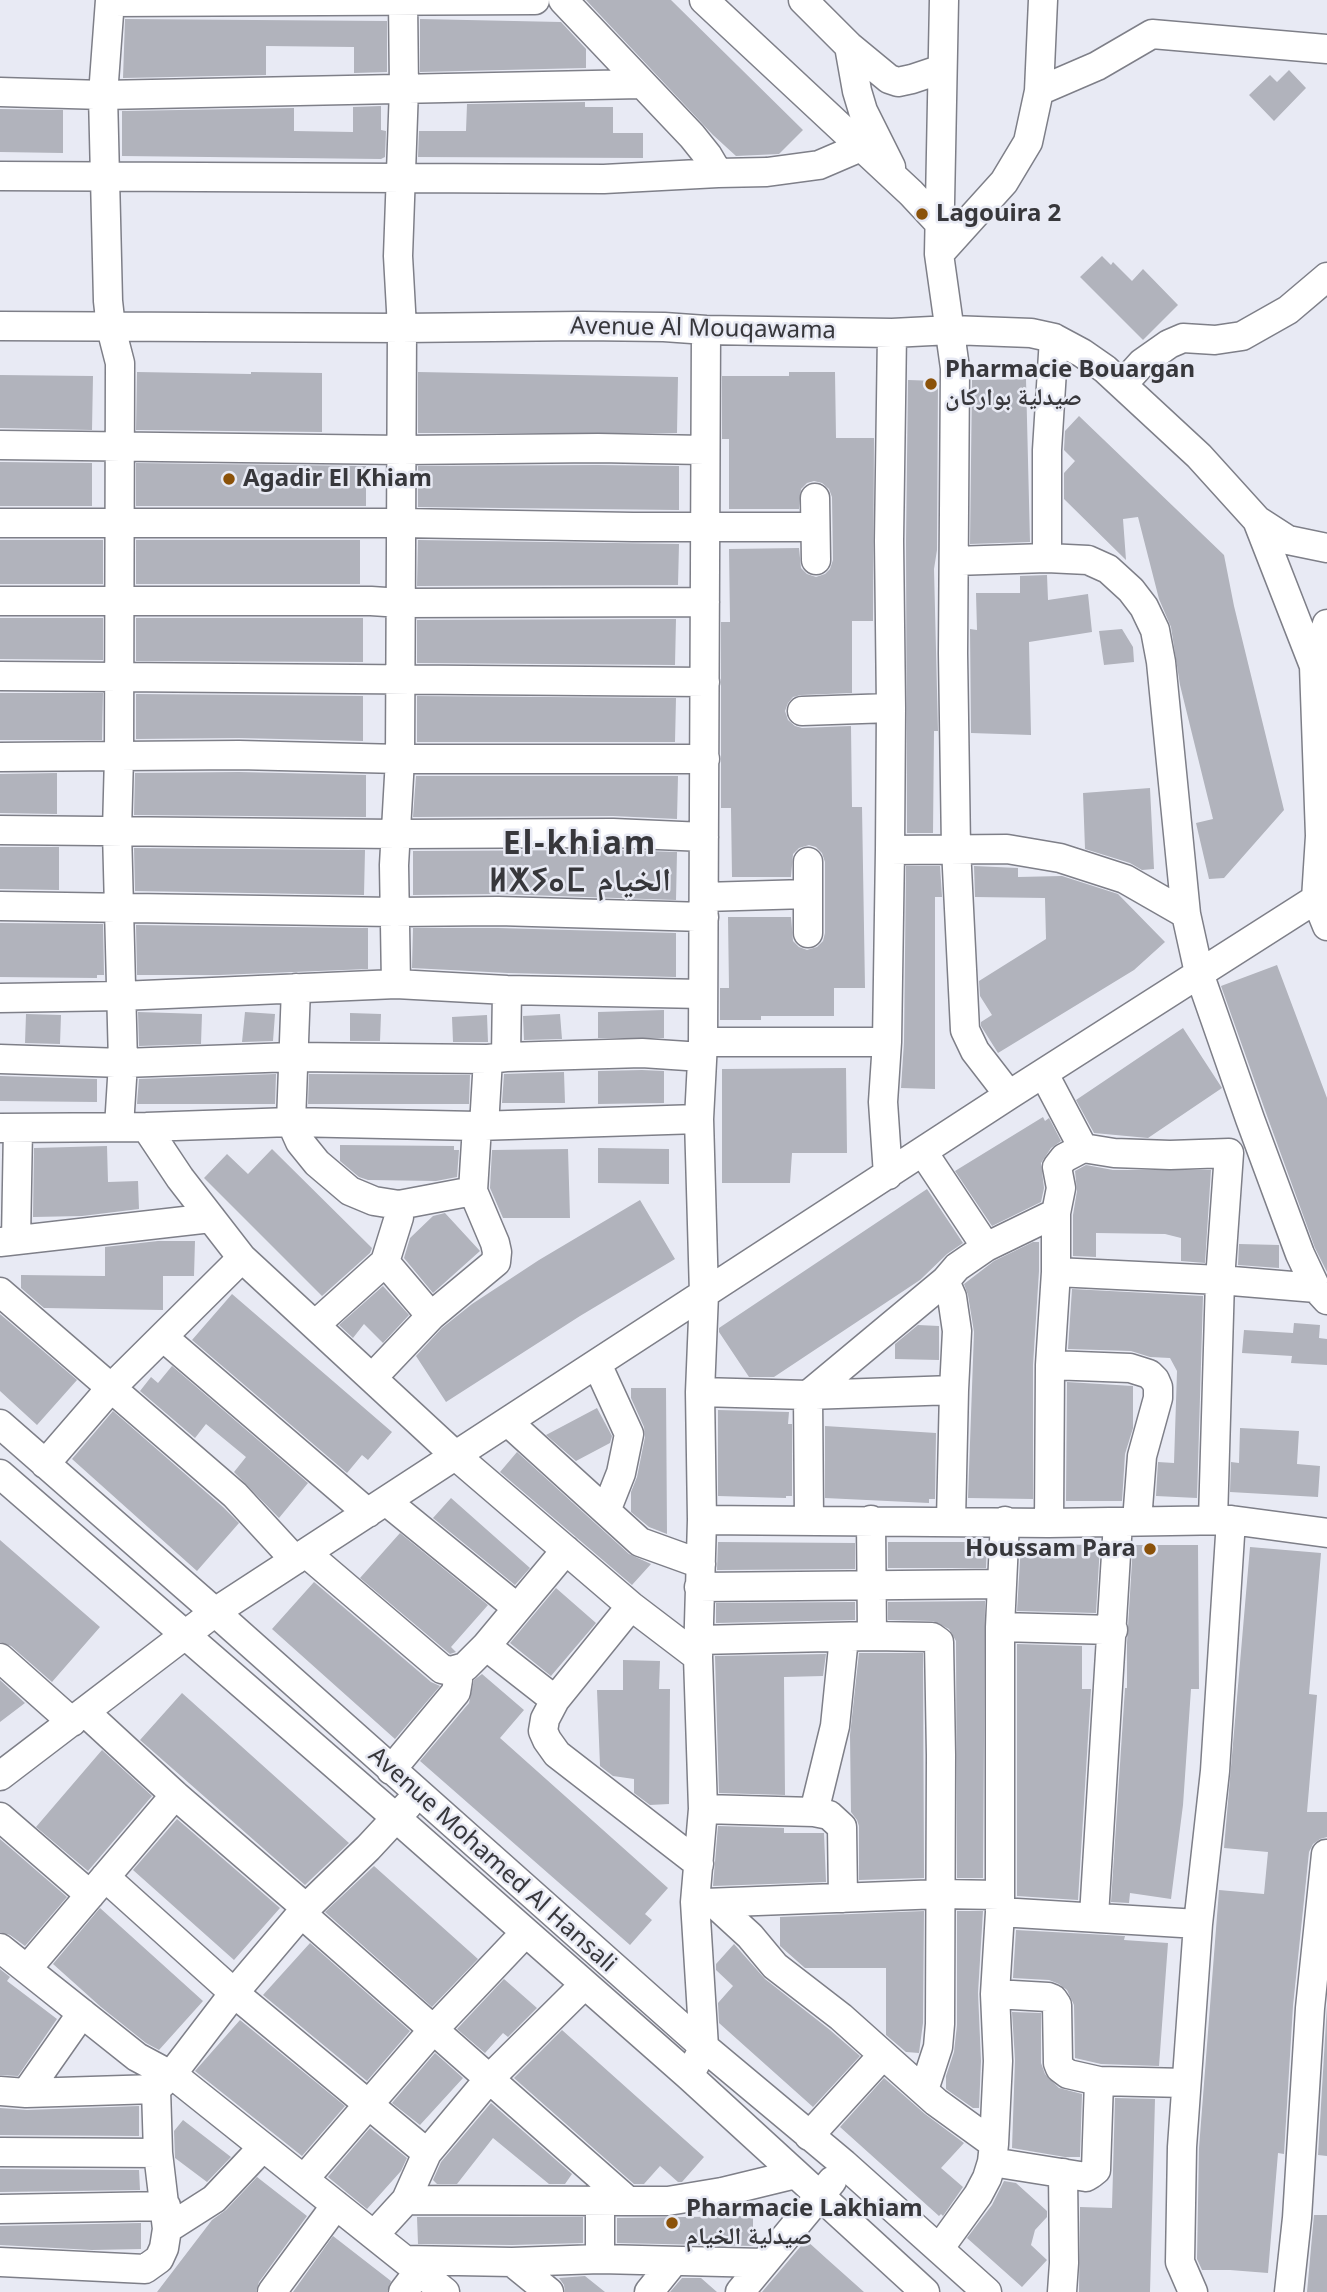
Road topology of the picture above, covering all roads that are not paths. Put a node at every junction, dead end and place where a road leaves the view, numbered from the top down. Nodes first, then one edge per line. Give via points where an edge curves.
1 (535, 0) edge
2 (563, 0) edge
3 (704, 0) edge
4 (944, 0) edge
5 (1043, 0) edge
6 (110, 1) edge
7 (403, 1) edge
8 (812, 5) edge
9 (849, 46) junction
10 (1327, 49) edge
11 (942, 69) junction
12 (641, 84) junction
13 (404, 88) junction
14 (1039, 91) junction
15 (0, 92) edge
16 (103, 95) junction
17 (861, 147) junction
18 (718, 173) junction
19 (0, 176) edge
20 (105, 176) junction
21 (400, 179) junction
22 (898, 182) junction
23 (939, 223) junction
24 (939, 254) junction
25 (1327, 277) edge
26 (0, 326) edge
27 (111, 328) junction
28 (402, 328) junction
29 (706, 330) junction
30 (951, 330) junction
31 (892, 332) junction
32 (1054, 338) junction
33 (1123, 384) junction
34 (0, 445) edge
35 (118, 446) junction
36 (402, 450) junction
37 (704, 450) junction
38 (815, 498) dead end
39 (1257, 520) junction
40 (0, 523) edge
41 (401, 523) junction
42 (118, 524) junction
43 (706, 527) junction
44 (815, 527) junction
45 (1327, 548) edge
46 (1047, 558) junction
47 (816, 560) dead end
48 (954, 561) junction
49 (0, 601) edge
50 (119, 601) junction
51 (705, 602) junction
52 (401, 603) junction
53 (1327, 624) edge
54 (1314, 666) junction
55 (0, 676) edge
56 (118, 678) junction
57 (401, 681) junction
58 (705, 682) junction
59 (891, 708) junction
60 (802, 711) dead end
61 (119, 756) junction
62 (0, 757) edge
63 (400, 759) junction
64 (705, 759) junction
65 (0, 830) edge
66 (117, 831) junction
67 (396, 834) junction
68 (704, 837) junction
69 (1323, 837) edge
70 (956, 848) junction
71 (890, 850) junction
72 (808, 862) dead end
73 (807, 894) junction
74 (1316, 899) junction
75 (0, 906) edge
76 (704, 907) junction
77 (119, 908) junction
78 (394, 912) junction
79 (1186, 914) junction
80 (1327, 926) edge
81 (808, 933) dead end
82 (1199, 973) junction
83 (396, 984) junction
84 (296, 988) junction
85 (507, 990) junction
86 (702, 994) junction
87 (121, 996) junction
88 (0, 998) edge
89 (887, 1042) junction
90 (703, 1049) junction
91 (293, 1057) junction
92 (497, 1058) junction
93 (0, 1059) edge
94 (123, 1063) junction
95 (1044, 1074) junction
96 (1009, 1096) junction
97 (699, 1119) junction
98 (1250, 1119) junction
99 (291, 1122) junction
100 (481, 1126) junction
101 (133, 1127) junction
102 (9, 1128) edge
103 (1083, 1148) junction
104 (923, 1152) junction
105 (1229, 1153) junction
106 (888, 1175) junction
107 (473, 1191) junction
108 (399, 1205) junction
109 (1056, 1213) junction
110 (211, 1219) junction
111 (8, 1241) edge
112 (986, 1247) junction
113 (242, 1258) junction
114 (385, 1262) junction
115 (1056, 1272) junction
116 (1220, 1280) junction
117 (945, 1281) junction
118 (0, 1292) edge
119 (704, 1294) junction
120 (1322, 1294) edge
121 (431, 1316) junction
122 (315, 1325) junction
123 (163, 1337) junction
124 (597, 1364) junction
125 (1051, 1365) junction
126 (373, 1377) junction
127 (110, 1389) junction
128 (954, 1390) junction
129 (700, 1392) junction
130 (808, 1395) junction
131 (508, 1422) junction
132 (0, 1424) edge
133 (456, 1456) junction
134 (45, 1464) junction
135 (0, 1474) edge
136 (377, 1507) junction
137 (606, 1511) junction
138 (702, 1520) junction
139 (809, 1520) junction
140 (871, 1520) junction
141 (951, 1520) junction
142 (1222, 1520) junction
143 (1005, 1521) junction
144 (1128, 1522) junction
145 (1049, 1523) junction
146 (1327, 1533) edge
147 (566, 1550) junction
148 (301, 1557) junction
149 (700, 1575) junction
150 (871, 1584) junction
151 (1001, 1584) junction
152 (631, 1606) junction
153 (516, 1607) junction
154 (215, 1612) junction
155 (1000, 1627) junction
156 (1113, 1630) junction
157 (185, 1636) junction
158 (858, 1637) junction
159 (486, 1646) junction
160 (698, 1648) junction
161 (0, 1658) edge
162 (456, 1671) junction
163 (555, 1700) junction
164 (78, 1717) junction
165 (391, 1770) junction
166 (0, 1776) edge
167 (418, 1794) junction
168 (175, 1795) junction
169 (703, 1810) junction
170 (814, 1812) junction
171 (0, 1817) edge
172 (395, 1817) junction
173 (1327, 1850) edge
174 (699, 1864) junction
175 (98, 1886) junction
176 (941, 1894) junction
177 (843, 1898) junction
178 (705, 1903) junction
179 (1000, 1904) junction
180 (304, 1911) junction
181 (1094, 1916) junction
182 (1198, 1924) junction
183 (525, 1933) junction
184 (0, 1948) edge
185 (27, 1969) junction
186 (583, 1985) junction
187 (234, 1993) junction
188 (995, 1994) junction
189 (82, 2013) junction
190 (433, 2030) junction
191 (704, 2047) junction
192 (883, 2055) junction
193 (1316, 2076) edge
194 (689, 2077) junction
195 (489, 2079) junction
196 (1099, 2081) junction
197 (164, 2082) junction
198 (1186, 2083) junction
199 (924, 2090) junction
200 (7, 2094) edge
201 (369, 2105) junction
202 (809, 2136) junction
203 (263, 2147) junction
204 (0, 2152) edge
205 (158, 2152) junction
206 (427, 2153) junction
207 (993, 2153) junction
208 (844, 2164) junction
209 (796, 2174) junction
210 (1063, 2174) junction
211 (304, 2179) junction
212 (821, 2197) junction
213 (406, 2200) junction
214 (600, 2201) junction
215 (628, 2201) junction
216 (336, 2205) junction
217 (0, 2209) edge
218 (166, 2218) junction
219 (374, 2235) junction
220 (939, 2249) junction
221 (600, 2259) junction
222 (674, 2261) junction
223 (0, 2262) edge
224 (512, 2262) junction
225 (764, 2263) junction
226 (409, 2275) edge
227 (72, 2279) edge
228 (144, 2281) edge
229 (272, 2292) edge
230 (445, 2292) edge
231 (549, 2292) edge
232 (649, 2292) edge
233 (740, 2292) edge
234 (925, 2292) edge
235 (987, 2292) edge
236 (1062, 2292) edge
237 (1193, 2292) edge
238 (1289, 2292) edge

1 - 7 street
2 - 12 street
3 - 17 street
4 - 11 street
5 - 14 street
6 - 7 street
6 - 16 street
7 - 13 street
8 - 9 street
9 - 11 street via 894,81
9 - 22 street via 863,111
10 - 14 street via 1152,34 1097,66
11 - 23 street
12 - 13 street
12 - 18 street via 692,136
13 - 16 street
13 - 21 street
14 - 24 street via 1028,142 1004,182
15 - 16 street
16 - 20 street
17 - 18 street via 819,166
17 - 22 street
18 - 21 street via 604,179
19 - 20 street
20 - 21 street
20 - 27 street
21 - 28 street
22 - 23 street
23 - 24 street
24 - 30 street
25 - 33 street via 1288,310 1242,336 1183,338 1169,345 1142,363
26 - 27 street, Avenue Al Mouqawama
27 - 28 street, Avenue Al Mouqawama
27 - 35 street via 120,363
28 - 29 street, Avenue Al Mouqawama
28 - 36 street
29 - 31 street, Avenue Al Mouqawama
29 - 37 street
30 - 31 street, Avenue Al Mouqawama
30 - 32 street, Avenue Al Mouqawama
30 - 48 street via 955,368
31 - 59 street
32 - 33 street, Avenue Al Mouqawama
32 - 46 street
33 - 39 street, Avenue Al Mouqawama via 1199,456
34 - 35 street
35 - 36 street
35 - 42 street
36 - 37 street
36 - 41 street
37 - 43 street
38 - 44 street
39 - 45 street, Avenue Al Mouqawama via 1288,540
39 - 54 street
40 - 42 street
41 - 42 street
41 - 43 street
41 - 52 street
42 - 50 street
43 - 44 street
43 - 51 street
44 - 47 street
46 - 48 street
46 - 79 street via 1088,560 1108,569 1144,607 1154,630 1167,701
48 - 70 street
49 - 50 street
50 - 52 street
50 - 56 street
51 - 52 street
51 - 58 street
52 - 57 street
53 - 54 street
54 - 69 street
55 - 56 street
56 - 57 street
56 - 61 street
57 - 58 street
57 - 63 street
58 - 64 street
59 - 60 street
59 - 71 street
61 - 62 street
61 - 63 street
61 - 66 street
63 - 64 street
63 - 67 street
64 - 68 street
65 - 66 street
66 - 67 street
66 - 77 street
67 - 68 street
67 - 78 street
68 - 76 street
69 - 74 street
70 - 71 street
70 - 79 street via 1007,849 1060,858 1125,878
70 - 96 street via 965,1030
71 - 89 street
72 - 73 street
73 - 76 street
73 - 81 street
74 - 80 street
74 - 82 street
75 - 77 street
76 - 78 street
76 - 86 street
77 - 78 street
77 - 87 street
78 - 83 street
79 - 82 street
82 - 95 street
82 - 98 street
83 - 84 street
83 - 85 street
84 - 87 street
84 - 91 street
85 - 86 street
85 - 92 street
86 - 90 street
87 - 88 street
87 - 94 street
89 - 90 street
89 - 106 street via 883,1101
90 - 92 street
90 - 97 street
91 - 92 street
91 - 94 street
91 - 99 street
92 - 100 street
93 - 94 street
94 - 101 street
95 - 96 street
95 - 103 street
96 - 104 street
97 - 100 street
97 - 119 street
98 - 105 street
98 - 120 street via 1304,1262
99 - 100 street
99 - 101 street
99 - 108 street via 300,1142 337,1181 363,1198
100 - 107 street
101 - 102 street
101 - 110 street
102 - 111 street
103 - 105 street via 1125,1154
103 - 109 street via 1057,1167 1061,1188
104 - 106 street
104 - 112 street
105 - 116 street
106 - 119 street
107 - 108 street
107 - 121 street via 495,1242 496,1262
108 - 114 street
109 - 112 street
109 - 115 street
110 - 111 street
110 - 113 street
112 - 117 street
113 - 122 street
113 - 123 street
114 - 121 street
114 - 122 street
115 - 116 street
115 - 125 street
116 - 120 street
116 - 142 street
117 - 128 street via 957,1331
117 - 130 street
118 - 127 street
119 - 124 street
119 - 129 street
121 - 126 street
122 - 126 street
123 - 127 street
123 - 136 street
124 - 131 street
124 - 137 street via 629,1434
125 - 144 street via 1130,1368 1155,1380 1158,1398
125 - 145 street
126 - 133 street
127 - 134 street
127 - 148 street
128 - 130 street
128 - 141 street
129 - 130 street
129 - 138 street
130 - 139 street
131 - 133 street
131 - 137 street
132 - 134 street, Avenue Mohamed Al Hansali
133 - 136 street
133 - 147 street
134 - 154 street, Avenue Mohamed Al Hansali
135 - 157 street, Avenue Mohamed Al Hansali
136 - 148 street
136 - 153 street
137 - 149 street via 640,1542
138 - 139 street
138 - 149 street
139 - 140 street
140 - 141 street
140 - 150 street
141 - 143 street
142 - 144 street
142 - 146 street
142 - 182 street via 1215,1771
143 - 145 street
143 - 151 street
144 - 145 street
144 - 156 street
147 - 152 street
147 - 153 street
148 - 154 street
148 - 162 street via 442,1669
149 - 150 street
149 - 160 street
150 - 151 street
150 - 158 street
151 - 155 street
152 - 160 street
152 - 163 street
153 - 159 street
154 - 157 street
154 - 165 street, Avenue Mohamed Al Hansali
155 - 156 street
155 - 179 street
156 - 181 street
157 - 164 street
157 - 172 street, Avenue Mohamed Al Hansali
158 - 160 street
158 - 170 street
158 - 176 street via 932,1637 939,1642
159 - 162 street
159 - 163 street
160 - 169 street
161 - 164 street
162 - 165 street via 456,1692
163 - 174 street via 543,1725 551,1747
164 - 166 street
164 - 168 street
165 - 167 street, Avenue Mohamed Al Hansali
167 - 172 street
167 - 191 street, Avenue Mohamed Al Hansali
168 - 175 street
168 - 180 street
169 - 170 street
169 - 174 street
170 - 177 street via 829,1815 842,1827
171 - 175 street
172 - 180 street
172 - 183 street, Avenue Mohamed Al Hansali
173 - 193 street
174 - 178 street
175 - 185 street
175 - 187 street
176 - 177 street
176 - 179 street
176 - 199 street via 940,2024
177 - 178 street
178 - 191 street
178 - 192 street via 750,1936 775,1966
179 - 181 street
179 - 188 street
180 - 187 street
180 - 190 street
181 - 182 street
182 - 198 street
183 - 186 street, Avenue Mohamed Al Hansali
183 - 190 street
184 - 185 street
185 - 189 street
186 - 194 street, Avenue Mohamed Al Hansali
186 - 195 street
187 - 197 street
187 - 201 street
188 - 196 street via 1053,1999 1060,2068
188 - 207 street via 998,2061
189 - 197 street
189 - 200 street
190 - 195 street
190 - 201 street
191 - 194 street
191 - 202 street, Avenue Mohamed Al Hansali
192 - 199 street
192 - 202 street
193 - 238 street
194 - 209 street, Avenue Mohamed Al Hansali
195 - 206 street
195 - 215 street
196 - 198 street
196 - 210 street via 1096,2170 1086,2177
197 - 200 street
197 - 203 street
197 - 205 street
198 - 237 street via 1179,2244 1180,2262
199 - 207 street
201 - 206 street
201 - 211 street
202 - 208 street, Avenue Mohamed Al Hansali
203 - 211 street
203 - 218 street via 214,2199
204 - 205 street
205 - 218 street
206 - 213 street
207 - 210 street
207 - 220 street via 978,2195
208 - 212 street
208 - 220 street, Avenue Mohamed Al Hansali
209 - 212 street, Avenue Mohamed Al Hansali
209 - 215 street via 668,2201
210 - 236 street
211 - 216 street
212 - 225 street
212 - 234 street, Avenue Mohamed Al Hansali
213 - 214 street
213 - 219 street
214 - 215 street
214 - 221 street
216 - 219 street
216 - 229 street
217 - 218 street
218 - 228 street via 164,2248
219 - 226 street
220 - 235 street, Avenue Mohamed Al Hansali
221 - 222 street
221 - 224 street
222 - 225 street
222 - 232 street
223 - 227 street
224 - 226 street
224 - 231 street
225 - 233 street
226 - 230 street
227 - 228 street

